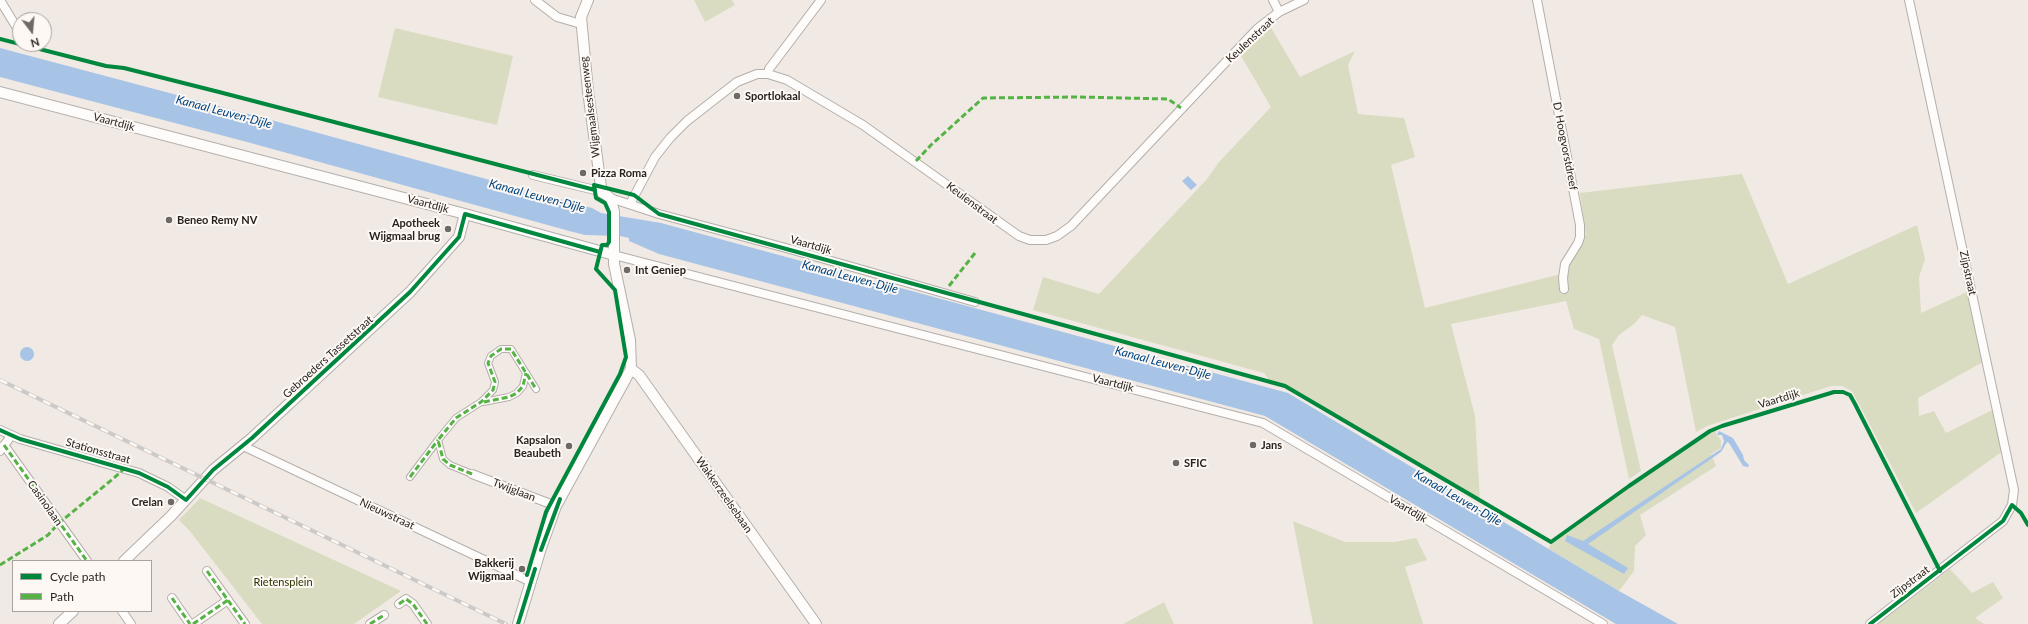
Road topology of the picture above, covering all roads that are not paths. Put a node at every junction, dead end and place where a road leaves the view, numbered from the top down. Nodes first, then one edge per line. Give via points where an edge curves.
1 (0, 0) edge
2 (535, 0) edge
3 (588, 0) edge
4 (821, 0) edge
5 (1273, 0) edge
6 (1304, 0) edge
7 (1536, 0) edge
8 (1909, 0) edge
9 (1279, 12) junction
10 (12, 20) edge
11 (581, 24) junction
12 (768, 74) junction
13 (0, 92) edge
14 (533, 175) dead end
15 (610, 198) junction
16 (630, 204) junction
17 (465, 214) junction
18 (614, 255) junction
19 (1564, 289) dead end
20 (975, 302) dead end
21 (631, 369) junction
22 (526, 373) junction
23 (536, 389) dead end
24 (481, 402) junction
25 (0, 430) edge
26 (11, 436) junction
27 (438, 440) junction
28 (243, 446) junction
29 (2, 448) edge
30 (472, 474) joint
31 (410, 477) dead end
32 (186, 500) junction
33 (556, 506) junction
34 (86, 560) edge
35 (125, 560) edge
36 (207, 571) dead end
37 (531, 582) junction
38 (172, 598) dead end
39 (228, 600) junction
40 (399, 604) dead end
41 (72, 612) edge
42 (123, 612) edge
43 (384, 615) dead end
44 (59, 624) edge
45 (131, 624) edge
46 (190, 624) edge
47 (193, 624) edge
48 (245, 624) edge
49 (370, 624) edge
50 (427, 624) edge
51 (518, 624) edge
52 (816, 624) edge
53 (1603, 624) edge
54 (1870, 624) edge

1 - 10 street
2 - 11 street via 557,16
3 - 11 street, Wijgmaalsesteenweg
4 - 12 street via 769,69
5 - 9 street
6 - 9 street, Keulenstraat
7 - 19 street, D' Hoogvorstdreef via 1580,225 1578,243 1565,264 1562,278
8 - 54 street, Zijpstraat via 2014,490 2012,505 2003,521
9 - 12 street, Keulenstraat via 1253,33 1071,226 1046,240 1030,240 1019,236 863,125 787,80
11 - 15 street, Wijgmaalsesteenweg via 598,173 603,192
12 - 16 street, Keulenstraat via 757,74 737,82 687,121 655,157
13 - 17 street, Vaartdijk
14 - 15 street, Vaartdijk via 595,190
15 - 16 street, Vaartdijk
15 - 18 street, Wijgmaalsesteenweg via 614,211
16 - 20 street, Vaartdijk
17 - 18 street, Vaartdijk
17 - 28 street, Gebroeders Tassetstraat via 459,237 410,292
18 - 21 street via 630,340
18 - 53 street, Vaartdijk via 1263,423
21 - 33 street
21 - 52 street, Wakkerzeelsebaan via 639,375
22 - 23 street
22 - 24 street via 523,386 517,394
22 - 24 street via 510,349 501,349 494,353 488,363 494,386
24 - 27 street via 456,418
25 - 26 street, Stationsstraat
26 - 29 street
26 - 32 street, Stationsstraat via 139,473 168,487
27 - 30 street via 443,459 450,465
27 - 31 street
28 - 32 street, Gebroeders Tassetstraat via 213,470
28 - 37 street, Nieuwstraat
29 - 34 street, Casinolaan
30 - 33 street, Twijglaan
32 - 35 street, Gebroeders Tassetstraat
33 - 37 street
36 - 39 street
37 - 51 street
38 - 46 street
39 - 47 street
39 - 48 street
40 - 50 street via 406,599 413,604
41 - 44 street
42 - 45 street
43 - 49 street

